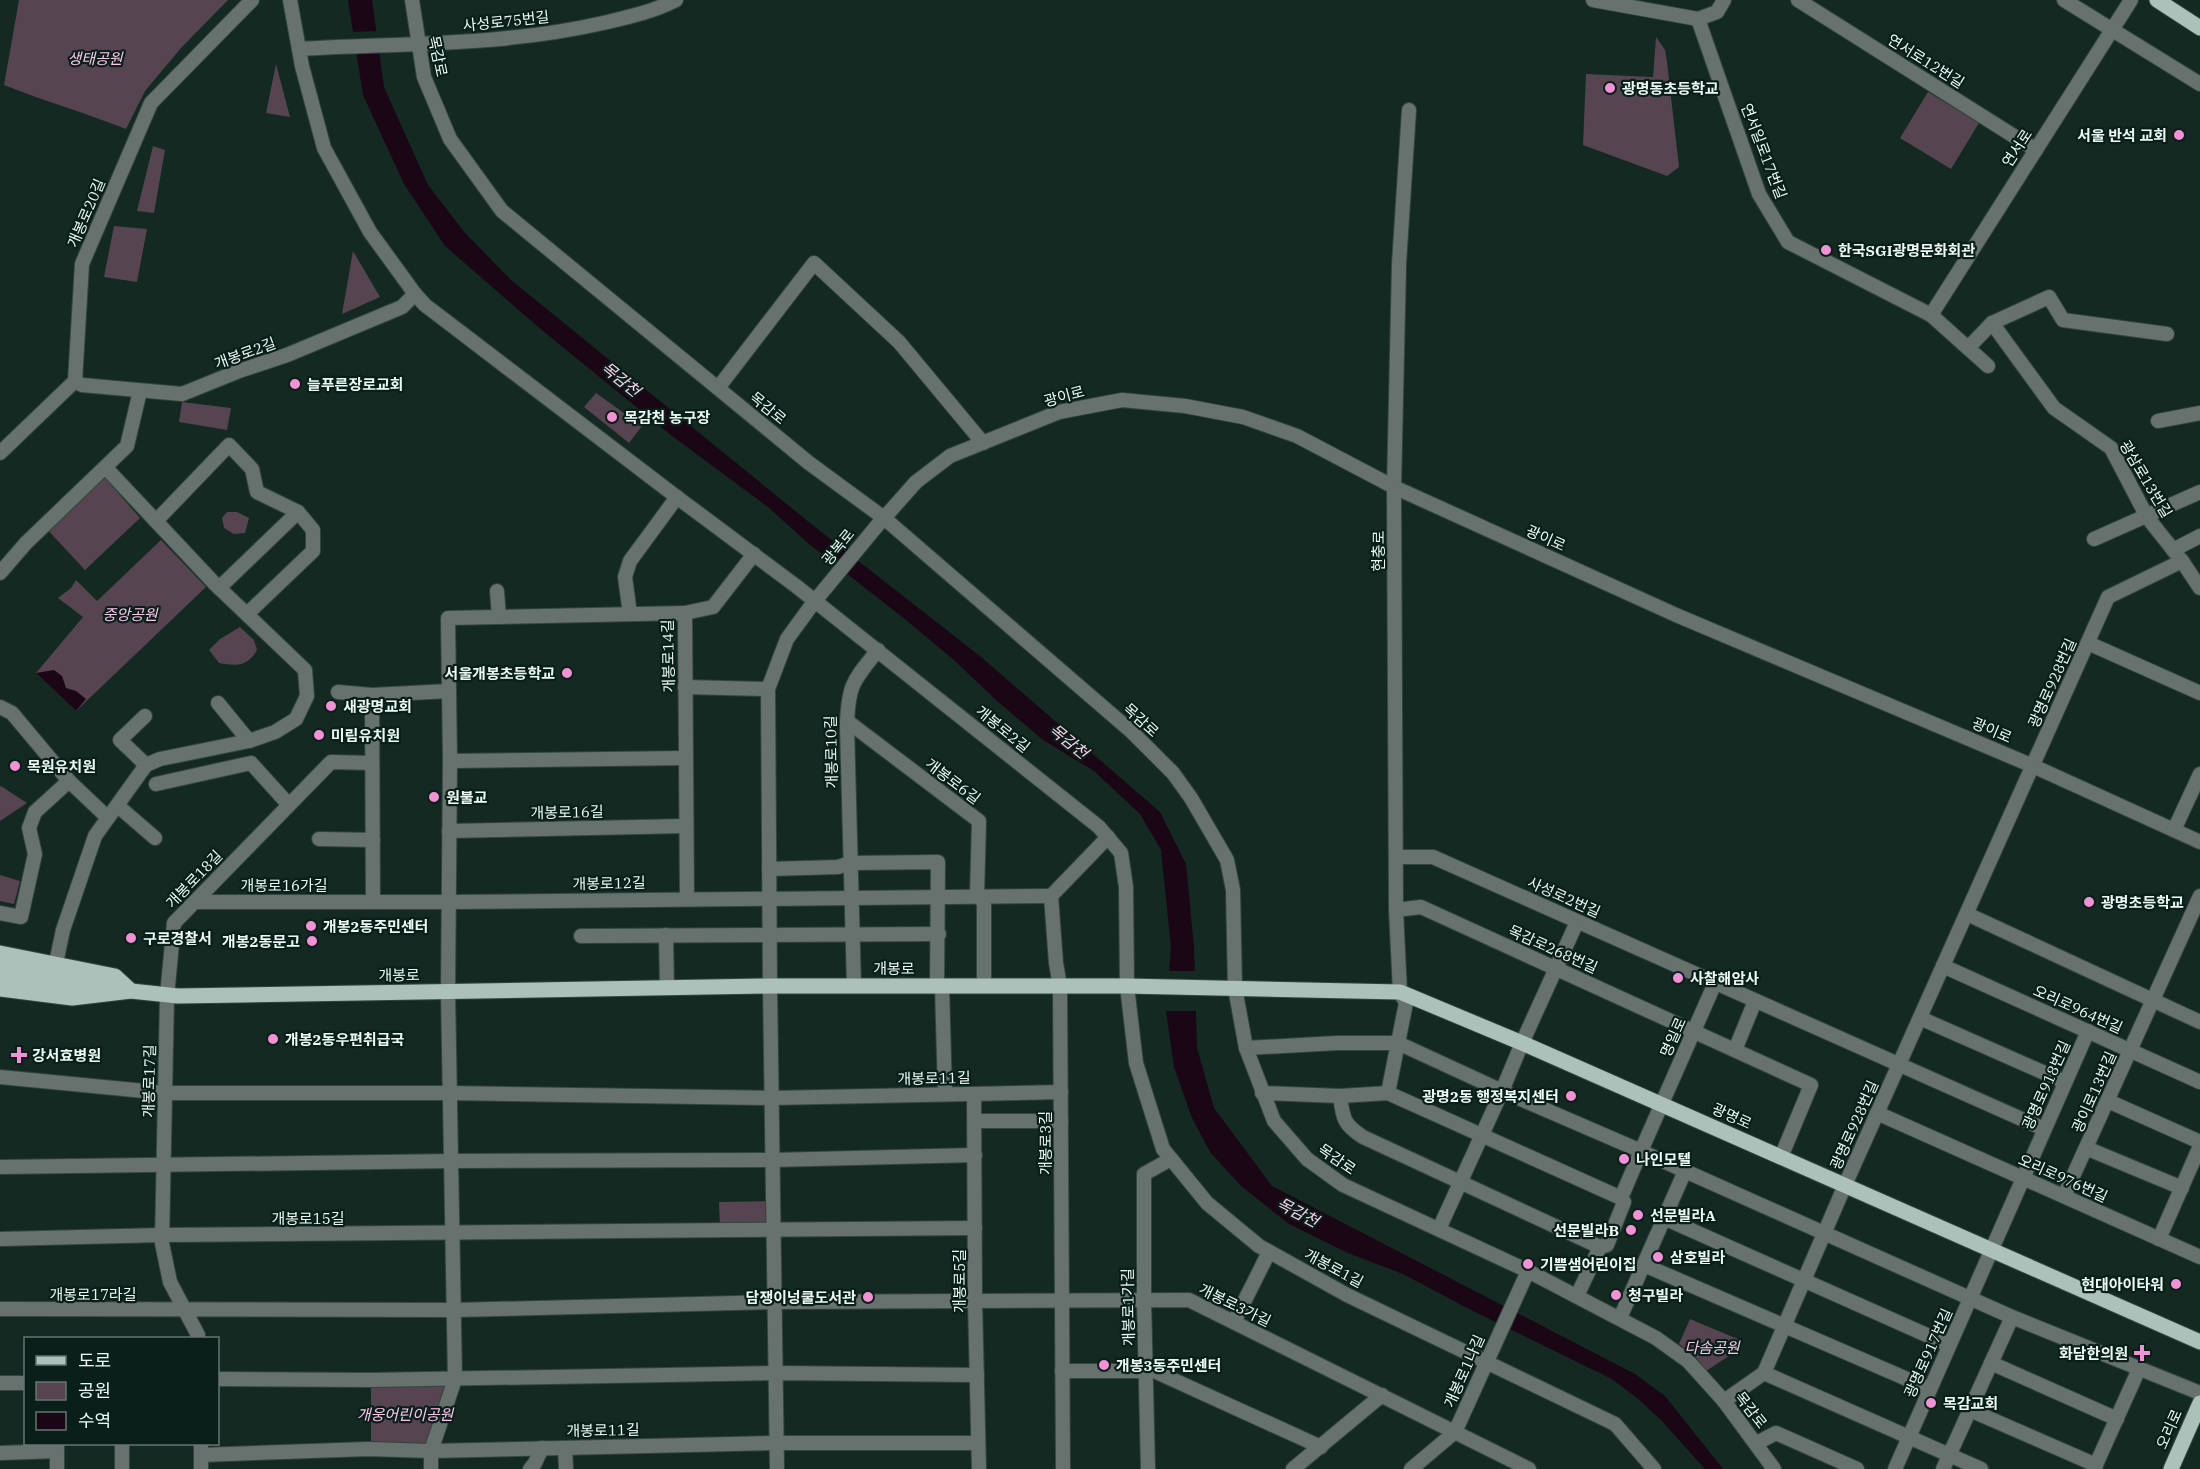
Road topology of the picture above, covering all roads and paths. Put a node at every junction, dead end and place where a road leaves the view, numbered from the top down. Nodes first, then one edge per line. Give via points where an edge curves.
1 (252, 0) edge
2 (290, 0) edge
3 (412, 0) edge
4 (676, 0) edge
5 (1593, 0) edge
6 (1724, 0) edge
7 (1798, 0) edge
8 (2064, 0) edge
9 (2132, 0) edge
10 (2157, 0) edge
11 (1698, 19) junction
12 (2200, 28) edge
13 (2113, 29) junction
14 (413, 43) junction
15 (299, 49) junction
16 (2200, 84) edge
17 (1410, 110) dead end
18 (2036, 150) junction
19 (415, 294) junction
20 (1931, 315) junction
21 (1992, 323) junction
22 (2167, 334) dead end
23 (1968, 348) junction
24 (1988, 366) dead end
25 (75, 381) junction
26 (718, 388) junction
27 (140, 391) junction
28 (2200, 413) edge
29 (2158, 421) dead end
30 (983, 443) junction
31 (0, 453) edge
32 (106, 468) junction
33 (1394, 487) junction
34 (2200, 492) edge
35 (677, 497) junction
36 (298, 512) junction
37 (2147, 517) junction
38 (156, 521) junction
39 (880, 522) junction
40 (2200, 536) edge
41 (2094, 539) dead end
42 (2173, 550) junction
43 (754, 554) junction
44 (2182, 561) junction
45 (0, 573) edge
46 (219, 588) junction
47 (2200, 588) edge
48 (497, 591) dead end
49 (817, 600) junction
50 (685, 613) junction
51 (247, 614) junction
52 (630, 614) junction
53 (499, 617) junction
54 (2088, 643) junction
55 (878, 650) junction
56 (685, 687) junction
57 (768, 689) junction
58 (449, 691) junction
59 (338, 692) dead end
60 (2200, 693) edge
61 (372, 695) junction
62 (219, 703) dead end
63 (0, 706) edge
64 (145, 716) dead end
65 (847, 721) junction
66 (249, 741) junction
67 (686, 758) junction
68 (450, 761) junction
69 (372, 764) junction
70 (146, 765) junction
71 (2033, 766) junction
72 (2200, 774) edge
73 (69, 781) junction
74 (156, 784) dead end
75 (289, 805) junction
76 (118, 806) junction
77 (108, 817) junction
78 (686, 826) junction
79 (2174, 830) junction
80 (449, 831) junction
81 (1108, 837) junction
82 (155, 838) dead end
83 (319, 839) dead end
84 (373, 840) junction
85 (2200, 842) edge
86 (1396, 857) junction
87 (850, 863) junction
88 (769, 868) junction
89 (977, 896) junction
90 (1051, 896) junction
91 (2200, 896) edge
92 (850, 897) junction
93 (938, 897) junction
94 (770, 898) junction
95 (687, 899) junction
96 (195, 902) junction
97 (373, 902) junction
98 (449, 902) junction
99 (1396, 910) junction
100 (0, 913) edge
101 (1967, 914) junction
102 (1577, 922) junction
103 (770, 934) junction
104 (939, 934) junction
105 (666, 935) junction
106 (852, 935) junction
107 (581, 936) dead end
108 (0, 953) edge
109 (0, 965) edge
110 (1943, 966) junction
111 (55, 968) junction
112 (1556, 969) junction
113 (0, 977) edge
114 (1714, 983) junction
115 (770, 986) junction
116 (854, 986) junction
117 (940, 986) junction
118 (984, 986) junction
119 (1060, 986) junction
120 (1130, 986) junction
121 (667, 988) junction
122 (1231, 988) junction
123 (0, 990) edge
124 (131, 991) junction
125 (448, 992) junction
126 (1400, 992) junction
127 (167, 996) junction
128 (2153, 1000) junction
129 (1755, 1001) junction
130 (1920, 1018) junction
131 (2200, 1022) edge
132 (1694, 1031) junction
133 (2088, 1031) junction
134 (1522, 1042) junction
135 (1398, 1043) junction
136 (1246, 1048) junction
137 (1735, 1050) junction
138 (2130, 1050) junction
139 (1899, 1065) junction
140 (0, 1077) edge
141 (2059, 1080) junction
142 (2200, 1082) edge
143 (1502, 1090) junction
144 (1061, 1092) junction
145 (165, 1093) junction
146 (450, 1093) junction
147 (1262, 1093) junction
148 (1388, 1093) junction
149 (945, 1094) junction
150 (975, 1094) junction
151 (1340, 1096) junction
152 (772, 1098) junction
153 (2108, 1101) junction
154 (1662, 1104) junction
155 (1877, 1113) junction
156 (975, 1120) junction
157 (1061, 1120) junction
158 (2044, 1129) junction
159 (1481, 1136) junction
160 (2200, 1144) edge
161 (2086, 1148) junction
162 (1641, 1151) junction
163 (975, 1155) junction
164 (1781, 1157) junction
165 (1171, 1159) junction
166 (772, 1160) junction
167 (452, 1161) junction
168 (164, 1166) junction
169 (0, 1167) edge
170 (1684, 1171) junction
171 (2023, 1178) junction
172 (1460, 1182) junction
173 (1845, 1185) junction
174 (2182, 1188) junction
175 (2064, 1196) junction
176 (1621, 1198) junction
177 (1664, 1218) junction
178 (975, 1228) junction
179 (773, 1229) junction
180 (1439, 1229) junction
181 (1825, 1232) junction
182 (453, 1233) junction
183 (162, 1235) junction
184 (0, 1239) edge
185 (2159, 1239) junction
186 (1600, 1247) junction
187 (1991, 1250) junction
188 (1269, 1252) junction
189 (2200, 1257) edge
190 (1644, 1265) junction
191 (1526, 1276) junction
192 (1804, 1280) junction
193 (1577, 1296) junction
194 (1970, 1298) junction
195 (1062, 1300) junction
196 (1143, 1300) junction
197 (975, 1301) junction
198 (775, 1302) junction
199 (0, 1309) edge
200 (455, 1310) junction
201 (185, 1311) junction
202 (2012, 1317) junction
203 (1620, 1318) junction
204 (1233, 1322) junction
205 (1785, 1325) junction
206 (198, 1337) edge
207 (2200, 1342) edge
208 (1949, 1345) junction
209 (1487, 1358) junction
210 (1991, 1363) junction
211 (2139, 1369) junction
212 (1062, 1371) junction
213 (1147, 1371) junction
214 (776, 1373) junction
215 (1764, 1373) junction
216 (977, 1376) junction
217 (219, 1379) edge
218 (455, 1379) junction
219 (0, 1383) edge
220 (24, 1383) edge
221 (1930, 1389) junction
222 (2200, 1393) edge
223 (1382, 1395) junction
224 (1724, 1401) junction
225 (2200, 1403) edge
226 (1970, 1410) junction
227 (2117, 1419) junction
228 (1455, 1432) junction
229 (1909, 1436) junction
230 (777, 1443) junction
231 (978, 1443) junction
232 (1757, 1443) junction
233 (122, 1445) edge
234 (57, 1447) edge
235 (1321, 1447) junction
236 (542, 1448) junction
237 (566, 1448) junction
238 (431, 1451) junction
239 (0, 1453) edge
240 (1950, 1455) junction
241 (201, 1456) edge
242 (2095, 1467) edge
243 (57, 1469) edge
244 (122, 1469) edge
245 (431, 1469) edge
246 (530, 1469) edge
247 (566, 1469) edge
248 (777, 1469) edge
249 (979, 1469) edge
250 (1063, 1469) edge
251 (1148, 1469) edge
252 (1293, 1469) edge
253 (1411, 1469) edge
254 (1529, 1469) edge
255 (1654, 1469) edge
256 (1774, 1469) edge
257 (1857, 1469) edge
258 (1895, 1469) edge
259 (1943, 1469) edge
260 (1981, 1469) edge
261 (2171, 1469) edge

1 - 25 street, 개봉로20길 via 151,103 82,264
2 - 15 street, 개봉로2길
3 - 14 street, 목감로
4 - 14 street, 사성로75번길 via 656,10 544,35
5 - 11 street
6 - 11 street via 1717,12
7 - 18 street, 연서로12번길
8 - 13 street
9 - 13 street, 연서로
10 - 12 main road
11 - 20 street, 연서일로17번길 via 1759,194 1788,242
13 - 16 street
13 - 18 street, 연서로
14 - 15 street, 사성로75번길
14 - 26 street, 목감로 via 450,139 502,211
15 - 19 street, 개봉로2길 via 324,148 370,232
17 - 33 street, 현충로 via 1399,264
18 - 20 street, 연서로
19 - 27 street, 개봉로2길 via 402,307 182,394
19 - 35 street, 개봉로2길
20 - 23 street, 연서일로17번길
21 - 22 street via 2049,297 2063,320
21 - 23 street
21 - 37 street, 광삼로13번길 via 2054,408 2111,448
23 - 24 street, 연서일로17번길
25 - 27 street, 개봉로2길
25 - 31 street
26 - 30 street via 814,263 899,342
26 - 39 street, 목감로
27 - 32 street via 127,446
28 - 29 street
30 - 33 street, 광이로 via 1059,412 1122,400 1185,406 1243,417 1297,436
30 - 39 street, 광이로 via 950,456 916,482
32 - 38 street
32 - 45 street via 26,543
33 - 71 street, 광이로 via 1676,615
33 - 86 street, 현충로
34 - 37 street
35 - 43 street, 개봉로2길
35 - 52 street via 630,561 625,577
36 - 38 street via 257,492 252,469 229,445
36 - 46 street
36 - 51 street via 313,530 313,551
37 - 41 street
37 - 42 street, 광삼로13번길
38 - 46 street
39 - 49 street, 광복로
39 - 122 street, 목감로 via 1132,732 1173,773 1227,860 1233,890
40 - 42 street
42 - 44 street, 광삼로13번길
43 - 49 street, 개봉로2길
43 - 50 street via 713,607
44 - 47 street, 광삼로13번길
44 - 54 street, 광명로928번길 via 2108,597
46 - 51 street
48 - 53 street
49 - 55 street, 개봉로2길
49 - 57 street via 787,639
50 - 52 street, 개봉로14길
50 - 56 street, 개봉로14길
51 - 66 street via 305,670 308,696 296,719
52 - 53 street, 개봉로14길
53 - 58 street, 개봉로14길 via 448,618
54 - 60 street
54 - 71 street, 광명로928번길
55 - 65 street, 개봉로10길 via 855,679 848,696
55 - 81 street, 개봉로2길
56 - 57 street
56 - 67 street, 개봉로14길
57 - 88 street
58 - 61 street
58 - 68 street
59 - 61 street
61 - 69 street
62 - 66 street
63 - 73 street via 12,713
64 - 70 street via 120,740
65 - 87 street, 개봉로10길
65 - 89 street, 개봉로6길 via 979,821
66 - 70 street
67 - 68 street
67 - 78 street, 개봉로14길
68 - 80 street
69 - 75 street, 개봉로18길 via 331,762
69 - 84 street
70 - 76 street
71 - 79 street, 광이로
71 - 101 street, 광명로928번길
72 - 79 street
73 - 77 street
73 - 100 street via 35,812 29,828 35,855 21,917
74 - 75 street via 251,763
75 - 96 street, 개봉로18길
76 - 77 street
76 - 82 street
77 - 111 street via 95,836 71,903
78 - 80 street, 개봉로16길
78 - 95 street, 개봉로14길
79 - 85 street, 광이로
80 - 98 street
81 - 90 street
81 - 120 street, 개봉로2길 via 1121,853
83 - 84 street
84 - 97 street
86 - 99 street, 현충로
86 - 102 street, 사성로2번길 via 1434,857
87 - 88 street via 838,867
87 - 92 street, 개봉로10길
87 - 93 street via 938,862
88 - 94 street
89 - 90 street
89 - 93 street
89 - 118 street, 개봉로6길 via 984,902
90 - 119 street
91 - 128 street, 광이로13번길
92 - 93 street
92 - 94 street
92 - 106 street, 개봉로10길
93 - 104 street
94 - 95 street, 개봉로12길
94 - 103 street
95 - 98 street, 개봉로12길
96 - 97 street, 개봉로16가길
96 - 127 street, 개봉로18길 via 174,923
97 - 98 street, 개봉로16가길
98 - 125 street
99 - 112 street, 목감로268번길 via 1421,907
99 - 126 street, 현충로
101 - 110 street, 광명로928번길
101 - 128 street
102 - 112 street
102 - 114 street, 사성로2번길
103 - 105 street
103 - 106 street
103 - 115 street
104 - 106 street
104 - 117 street
105 - 107 street
105 - 121 street
106 - 116 street, 개봉로10길
108 - 111 main road
109 - 111 main road
110 - 130 street, 광명로928번길
110 - 133 street, 오리로964번길
111 - 124 main road via 115,976
112 - 132 street, 목감로268번길
112 - 134 street
113 - 124 main road, 개봉로 via 72,988
114 - 129 street, 사성로2번길
114 - 132 street, 명일로
115 - 116 main road, 개봉로
115 - 121 main road, 개봉로
115 - 152 street
116 - 117 main road, 개봉로
117 - 118 main road, 개봉로
117 - 149 street
118 - 119 main road, 개봉로
119 - 120 main road, 개봉로
119 - 144 street, 개봉로3길
120 - 122 main road, 개봉로
120 - 165 street, 개봉로1길 via 1136,1063 1163,1149
121 - 125 main road, 개봉로
122 - 126 main road, 광명로
122 - 136 street, 목감로
123 - 124 main road via 72,998
124 - 127 main road, 개봉로
125 - 127 main road, 개봉로
125 - 146 street
126 - 134 main road, 광명로
126 - 135 street, 현충로 via 1406,1003
127 - 145 street, 개봉로17길
128 - 131 street
128 - 138 street, 광이로13번길
129 - 137 street
129 - 139 street, 사성로2번길
130 - 139 street, 광명로928번길
130 - 141 street
132 - 137 street
132 - 154 street, 명일로
133 - 138 street, 오리로964번길
133 - 141 street, 광명로918번길
134 - 143 street
134 - 154 main road, 광명로
135 - 136 street
135 - 143 street
135 - 148 street, 현충로
136 - 147 street, 목감로
137 - 164 street via 1811,1085
138 - 142 street, 오리로964번길
138 - 153 street, 광이로13번길
139 - 155 street, 광명로928번길
139 - 158 street, 사성로2번길
140 - 145 street
141 - 158 street, 광명로918번길
143 - 159 street
143 - 162 street
144 - 150 street, 개봉로11길
144 - 157 street, 개봉로3길
145 - 146 street
145 - 168 street, 개봉로17길
146 - 152 street, 개봉로11길
146 - 167 street
147 - 151 street
147 - 180 street, 목감로 via 1274,1121 1306,1159 1343,1185
148 - 151 street
148 - 159 street
149 - 150 street, 개봉로11길
149 - 152 street, 개봉로11길
150 - 156 street, 개봉로5길
151 - 172 street via 1348,1127
152 - 166 street
153 - 160 street
153 - 161 street, 광이로13번길
154 - 162 street, 명일로
154 - 164 main road, 광명로
155 - 171 street, 오리로976번길
155 - 173 street, 광명로928번길
156 - 157 street
156 - 163 street, 개봉로5길
157 - 195 street, 개봉로3길
158 - 171 street, 광명로918번길
159 - 172 street
159 - 176 street
160 - 174 street
161 - 174 street
161 - 175 street, 광이로13번길
162 - 170 street
162 - 176 street, 명일로
163 - 166 street
163 - 178 street, 개봉로5길
164 - 173 main road, 광명로
165 - 188 street, 개봉로1길 via 1207,1203
165 - 196 street, 개봉로1가길 via 1144,1174
166 - 167 street
166 - 179 street
167 - 168 street
167 - 182 street
168 - 169 street
168 - 183 street, 개봉로17길
170 - 177 street
170 - 181 street
171 - 175 street, 오리로976번길
171 - 187 street, 광명로918번길
172 - 180 street
172 - 186 street
173 - 181 street, 광명로928번길
173 - 187 main road, 광명로
174 - 185 street
175 - 185 street, 오리로976번길
176 - 186 street, 명일로 via 1624,1202 1606,1245
177 - 190 street
177 - 192 street
178 - 179 street
178 - 197 street, 개봉로5길
179 - 182 street
179 - 198 street
180 - 191 street, 목감로
181 - 192 street, 광명로928번길
181 - 194 street
182 - 183 street, 개봉로15길
182 - 200 street
183 - 184 street
183 - 201 street, 개봉로17길 via 170,1282
185 - 189 street, 오리로976번길
186 - 193 street
187 - 194 street, 광명로917번길
187 - 207 main road, 광명로
188 - 204 street
188 - 209 street, 개봉로1길 via 1347,1295
190 - 203 street
190 - 205 street
191 - 193 street, 목감로
191 - 209 street, 개봉로1나길
192 - 205 street, 광명로928번길
192 - 208 street
193 - 203 street, 목감로
194 - 202 street
194 - 208 street, 광명로917번길
195 - 196 street, 개봉로3가길
195 - 197 street
195 - 212 street, 개봉로3길
196 - 204 street, 개봉로3가길 via 1189,1300
196 - 213 street, 개봉로1가길
197 - 198 street
197 - 216 street, 개봉로5길
198 - 200 street
198 - 214 street
199 - 201 street, 개봉로17라길
200 - 201 street
200 - 218 street
201 - 206 street, 개봉로17길
202 - 210 street
202 - 211 street
203 - 224 street, 목감로 via 1688,1361
204 - 223 street, 개봉로3가길
205 - 215 street, 광명로928번길
205 - 221 street
208 - 221 street, 광명로917번길
209 - 228 street, 개봉로1나길
209 - 255 street, 개봉로1길 via 1615,1424
210 - 226 street
210 - 227 street
211 - 222 street
211 - 227 street
212 - 213 street
212 - 250 street, 개봉로3길
213 - 235 street
213 - 251 street, 개봉로1가길
214 - 216 street
214 - 218 street
214 - 230 street
215 - 224 street
215 - 229 street
216 - 231 street, 개봉로5길
217 - 218 street
218 - 238 street
219 - 220 street
221 - 229 street, 광명로917번길
223 - 228 street, 개봉로3가길
223 - 235 street
224 - 232 street, 목감로
225 - 261 main road, 오리로
226 - 240 street
226 - 242 street
227 - 242 street
228 - 253 street, 개봉로1나길
228 - 254 street, 개봉로3가길
229 - 240 street
229 - 258 street, 광명로917번길
230 - 231 street, 개봉로11길
230 - 237 street, 개봉로11길
230 - 248 street
231 - 249 street, 개봉로5길
232 - 256 street, 목감로
232 - 257 street via 1776,1433
233 - 244 street
234 - 239 street
234 - 243 street
235 - 252 street
236 - 237 street, 개봉로11길
236 - 238 street, 개봉로11길
236 - 246 street
237 - 247 street
238 - 241 street via 368,1449
238 - 245 street
240 - 259 street
240 - 260 street

